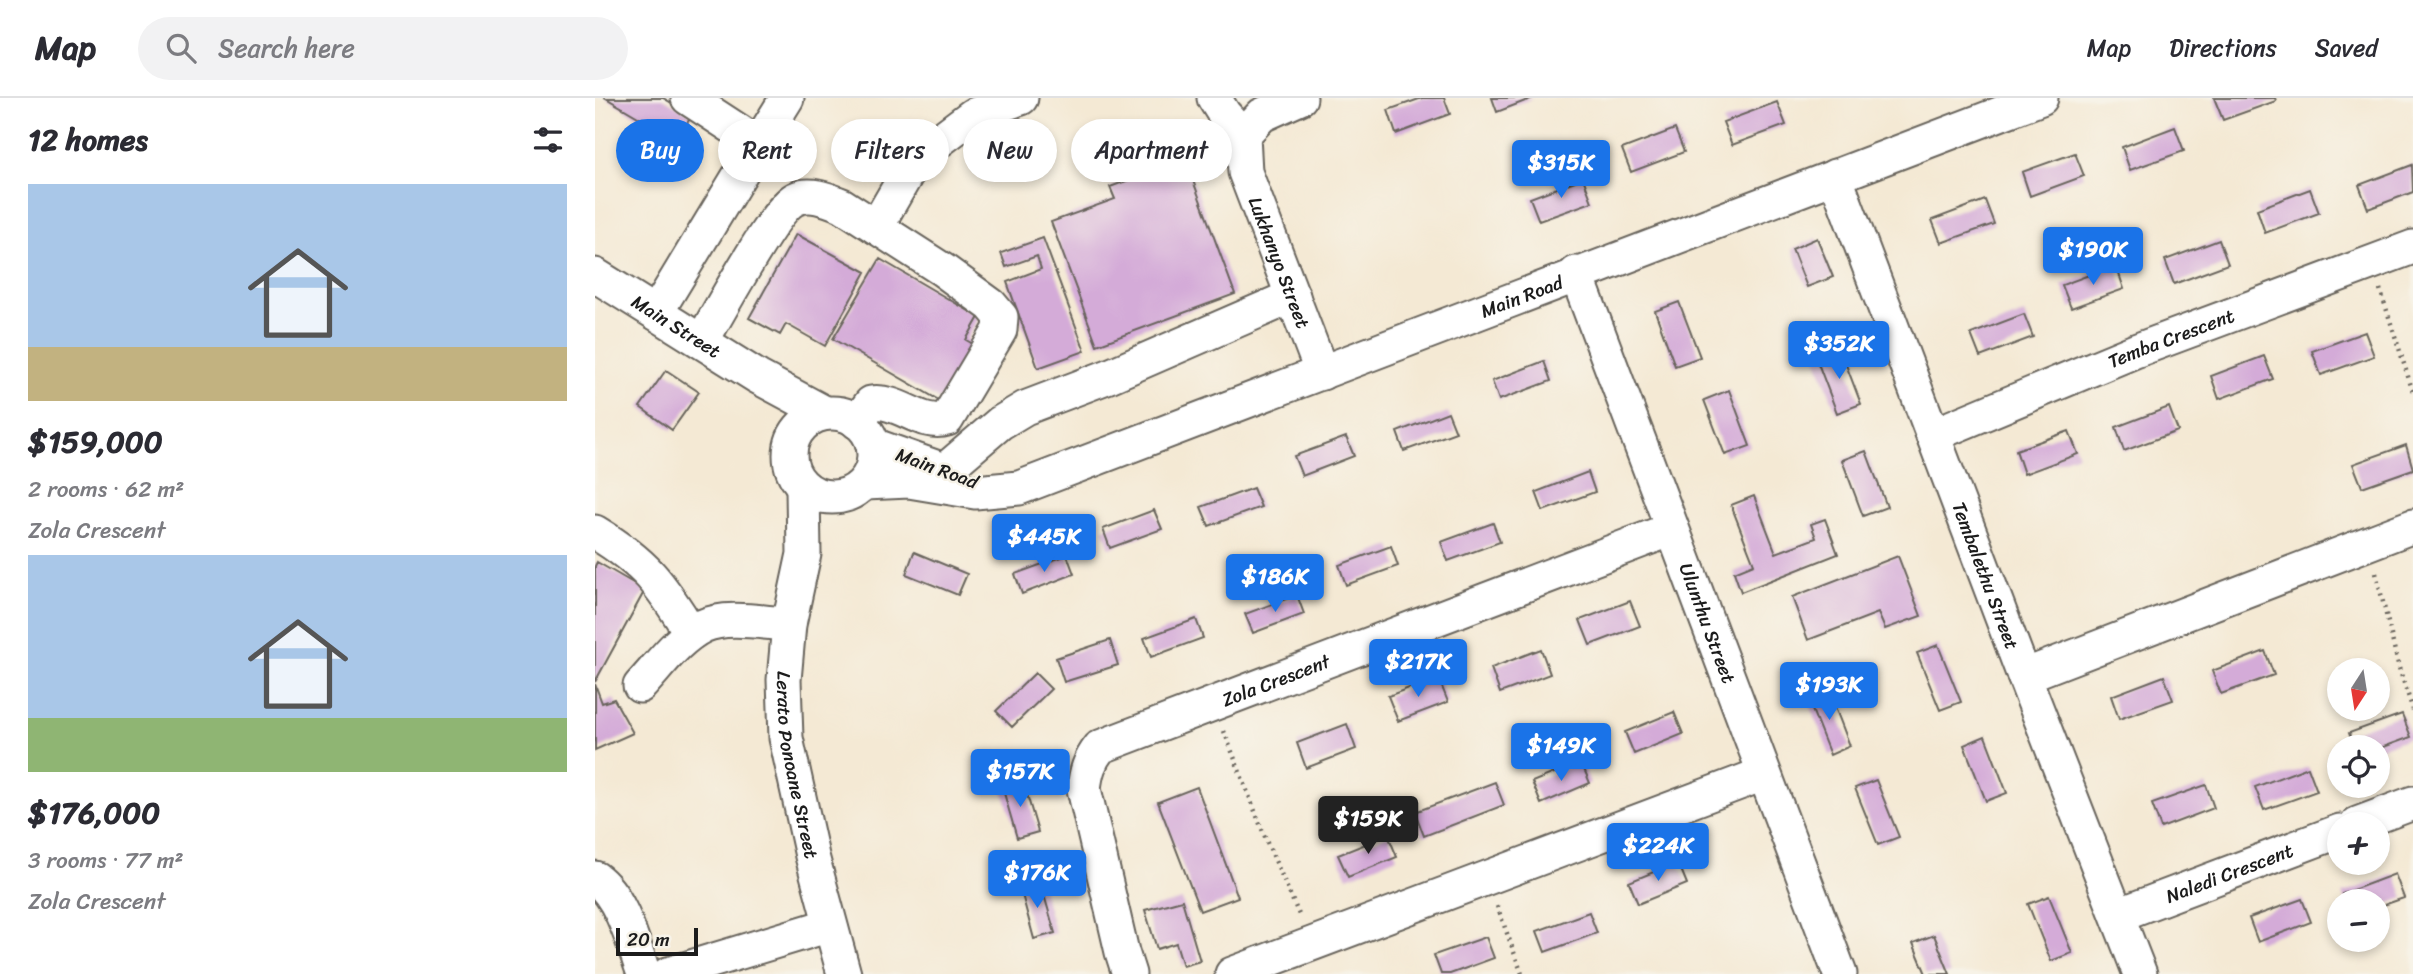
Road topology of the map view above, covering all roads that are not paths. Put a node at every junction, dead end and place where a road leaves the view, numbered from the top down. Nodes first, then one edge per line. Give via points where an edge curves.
1 (688, 98) edge
2 (787, 98) edge
3 (1021, 98) edge
4 (1214, 98) edge
5 (1300, 98) edge
6 (2041, 98) edge
7 (720, 119) edge
8 (774, 119) edge
9 (1243, 135) junction
10 (1835, 176) junction
11 (735, 182) edge
12 (876, 227) junction
13 (2413, 247) edge
14 (1576, 273) junction
15 (595, 275) edge
16 (1293, 296) junction
17 (656, 313) junction
18 (702, 341) junction
19 (1322, 373) junction
20 (758, 377) junction
21 (825, 414) junction
22 (865, 433) junction
23 (1933, 435) junction
24 (793, 437) junction
25 (945, 470) junction
26 (803, 488) junction
27 (856, 489) junction
28 (1000, 491) junction
29 (2413, 526) edge
30 (1672, 529) junction
31 (595, 532) edge
32 (804, 554) junction
33 (789, 624) junction
34 (691, 633) junction
35 (2024, 676) junction
36 (640, 686) dead end
37 (1763, 774) junction
38 (2413, 803) edge
39 (2389, 812) edge
40 (2327, 836) edge
41 (595, 878) edge
42 (2118, 915) junction
43 (830, 925) junction
44 (643, 974) edge
45 (668, 974) edge
46 (844, 974) edge
47 (1129, 974) edge
48 (1232, 974) edge
49 (1840, 974) edge
50 (2140, 974) edge

1 - 7 street
2 - 8 street
3 - 12 street via 973,115 916,158
4 - 9 street
5 - 9 street via 1262,115
6 - 10 street, Main Road
9 - 16 street, Lukhanyo Street via 1245,172
10 - 14 street, Main Road
10 - 23 street, Tembalethu Street
11 - 17 street
12 - 18 street via 824,198 792,200
12 - 22 street via 984,299 1000,317 1000,330 947,419 938,422 895,405 871,403
13 - 23 street, Temba Crescent via 2135,351
14 - 19 street, Main Road
14 - 30 street, Ulunthu Street
15 - 17 street, Main Street
16 - 19 street, Lukhanyo Street
16 - 25 street via 1025,408
17 - 18 street, Main Street
18 - 20 street, Main Street
19 - 28 street, Main Road via 1019,488
20 - 21 street, Main Street
20 - 24 street, Main Street
21 - 22 street via 851,417
21 - 24 street via 812,418
22 - 25 street, Main Road
22 - 27 street via 874,458 871,471
23 - 35 street, Tembalethu Street
24 - 26 street via 790,466
25 - 28 street, Main Road
26 - 27 street via 833,498
26 - 32 street, Lerato Ponoane Street
27 - 28 street, Main Road via 909,481 975,492
27 - 32 street, Lerato Ponoane Street
29 - 35 street
30 - 37 street, Ulunthu Street
30 - 47 street, Zola Crescent via 1100,747 1086,772 1084,789
31 - 34 street via 649,571
32 - 33 street, Lerato Ponoane Street
33 - 34 street via 731,621
33 - 43 street, Lerato Ponoane Street via 783,692 786,738
34 - 36 street
35 - 42 street, Tembalethu Street
37 - 48 street
37 - 49 street, Ulunthu Street
38 - 39 street
40 - 42 street, Naledi Crescent
41 - 44 street via 624,918
42 - 50 street, Tembalethu Street
43 - 45 street
43 - 46 street, Lerato Ponoane Street

